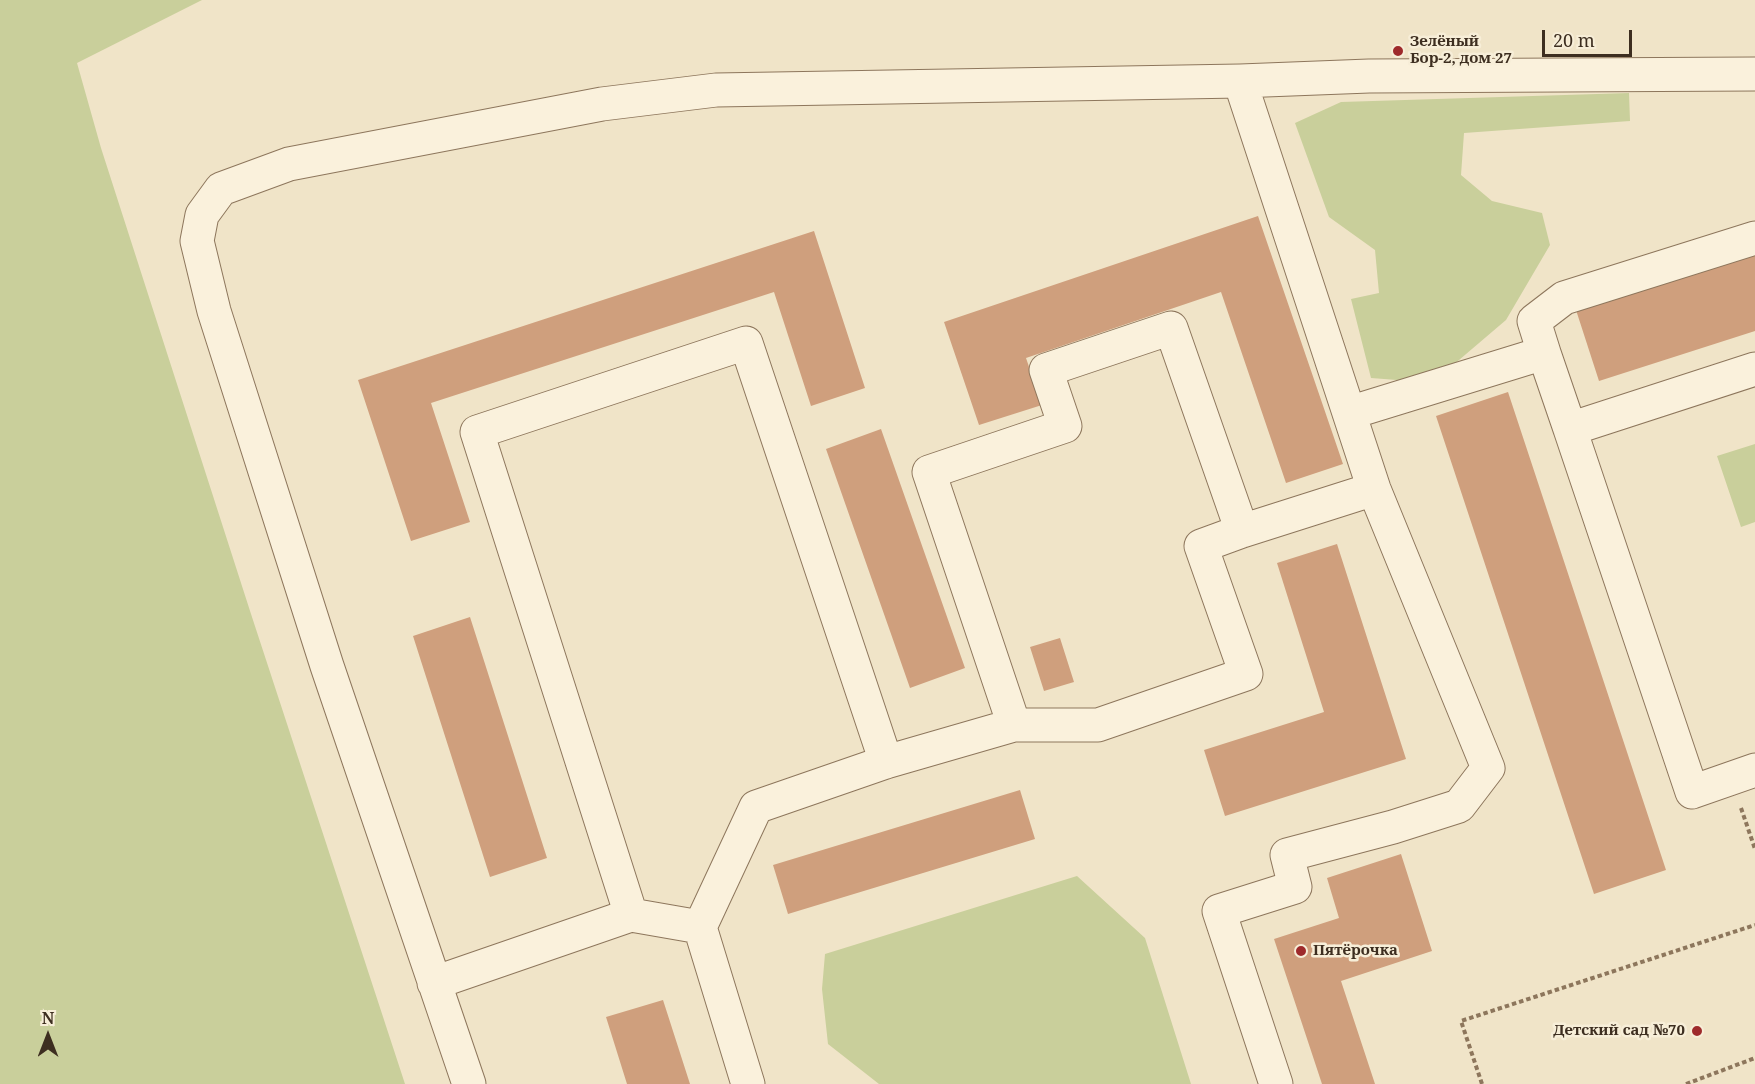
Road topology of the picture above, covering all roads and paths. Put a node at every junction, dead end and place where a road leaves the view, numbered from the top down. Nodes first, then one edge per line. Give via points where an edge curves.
1 (1755, 74) edge
2 (1240, 81) junction
3 (1755, 238) edge
4 (1544, 353) junction
5 (1755, 369) edge
6 (1349, 413) junction
7 (1570, 429) junction
8 (1374, 489) junction
9 (1242, 531) junction
10 (1014, 725) junction
11 (886, 762) junction
12 (1743, 774) edge
13 (1755, 849) edge
14 (631, 915) junction
15 (1755, 925) edge
16 (700, 927) junction
17 (434, 983) junction
18 (1755, 1058) edge
19 (469, 1084) edge
20 (748, 1084) edge
21 (1276, 1084) edge
22 (1482, 1084) edge
23 (1686, 1084) edge

1 - 2 street via 1369,76
2 - 6 street
2 - 17 street via 716,90 602,104 289,164 221,189 202,215 197,241 213,310
3 - 4 street via 1564,298 1534,321
4 - 6 street
4 - 7 street
5 - 7 street
6 - 8 street
7 - 12 street via 1692,792
8 - 9 street
8 - 21 street via 1488,768 1459,806 1287,855 1295,887 1219,911
9 - 10 street via 1201,546 1246,674 1098,725
9 - 10 street via 1171,328 1046,370 1065,426 929,472
10 - 11 street
11 - 14 street via 746,343 477,432
11 - 16 street via 756,807
12 - 13 path
14 - 16 street
14 - 17 street
15 - 22 path via 1461,1021
16 - 20 street
17 - 19 street
18 - 23 path

